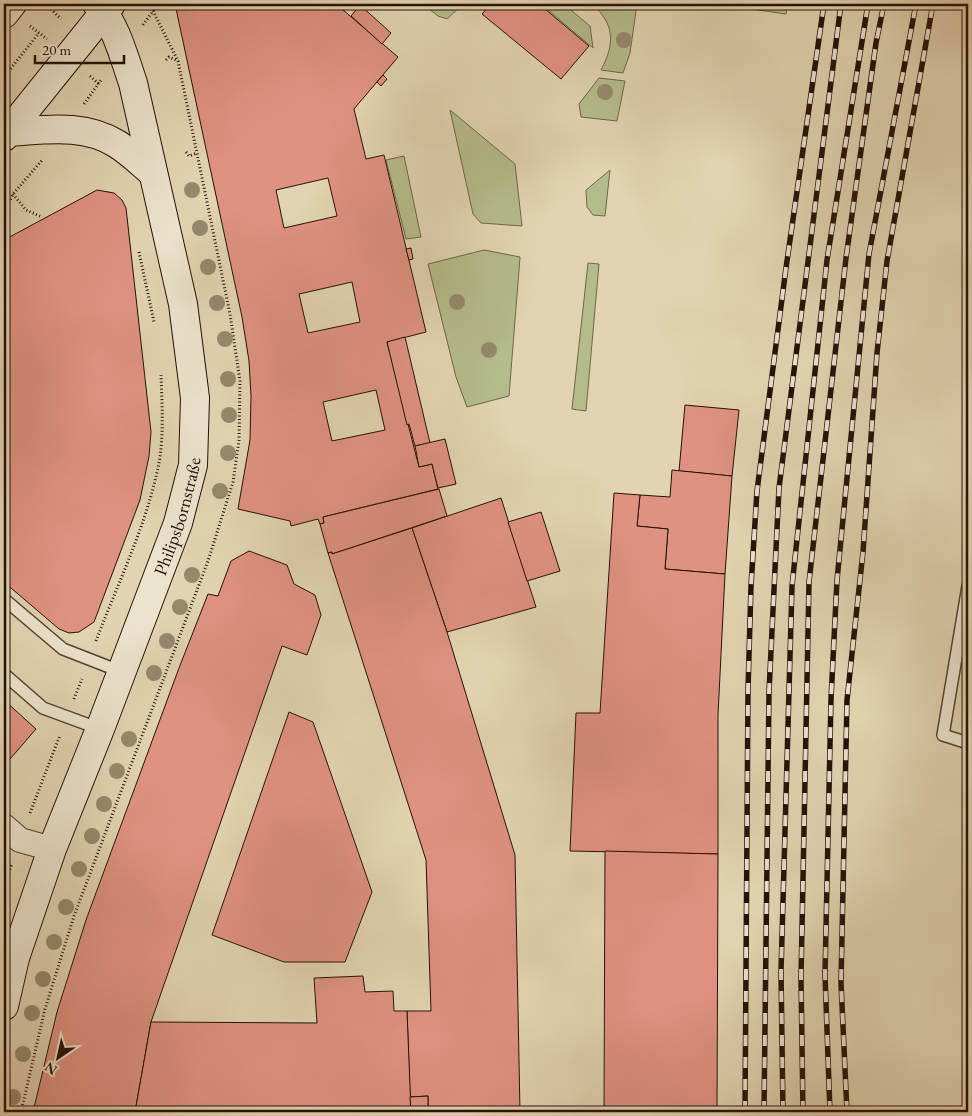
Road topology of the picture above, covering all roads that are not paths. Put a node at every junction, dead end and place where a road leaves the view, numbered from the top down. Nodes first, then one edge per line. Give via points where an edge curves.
1 (12, 4) edge
2 (104, 6) edge
3 (4, 14) edge
4 (6, 134) edge
5 (153, 173) junction
6 (968, 586) edge
7 (4, 598) edge
8 (122, 672) junction
9 (4, 674) edge
10 (100, 729) junction
11 (968, 743) edge
12 (12, 833) edge
13 (52, 849) junction
14 (10, 957) edge
15 (4, 1006) edge

1 - 3 street
2 - 4 street
2 - 5 street, Philipsbornstraße via 133,83
4 - 5 street via 83,130 119,144
5 - 8 street, Philipsbornstraße via 191,354 195,398 193,465 178,523
6 - 11 lane via 943,735
7 - 8 lane via 62,649
8 - 10 street, Philipsbornstraße
9 - 10 lane via 43,708
10 - 13 street, Philipsbornstraße
12 - 13 street
13 - 14 street, Philipsbornstraße
14 - 15 street, Philipsbornstraße

